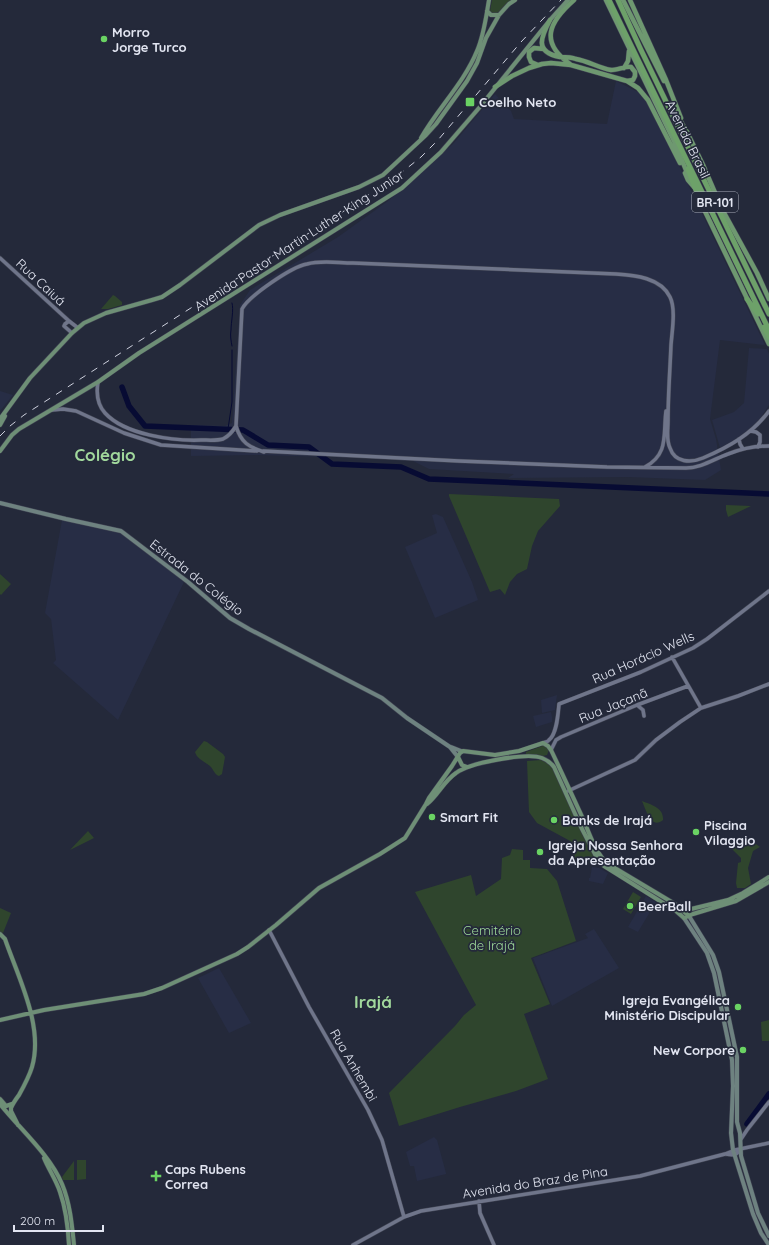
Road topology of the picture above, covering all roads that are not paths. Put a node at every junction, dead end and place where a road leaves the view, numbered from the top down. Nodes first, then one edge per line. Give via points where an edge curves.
1 (489, 0) edge
2 (515, 0) edge
3 (568, 0) edge
4 (574, 0) edge
5 (606, 0) edge
6 (609, 0) edge
7 (618, 0) edge
8 (623, 0) edge
9 (630, 0) edge
10 (487, 11) junction
11 (499, 15) junction
12 (550, 20) junction
13 (628, 48) junction
14 (544, 49) junction
15 (560, 56) junction
16 (538, 65) junction
17 (571, 65) junction
18 (624, 68) junction
19 (627, 81) junction
20 (496, 87) junction
21 (661, 90) junction
22 (672, 97) junction
23 (688, 135) junction
24 (418, 142) junction
25 (681, 147) junction
26 (694, 187) junction
27 (702, 206) junction
28 (0, 258) edge
29 (747, 299) junction
30 (769, 299) edge
31 (769, 314) edge
32 (69, 321) junction
33 (78, 328) junction
34 (769, 330) edge
35 (72, 334) junction
36 (769, 337) edge
37 (769, 344) edge
38 (98, 382) junction
39 (668, 406) junction
40 (8, 409) junction
41 (51, 410) junction
42 (769, 411) edge
43 (0, 419) edge
44 (0, 424) edge
45 (235, 429) junction
46 (751, 431) junction
47 (157, 437) junction
48 (171, 439) junction
49 (740, 439) junction
50 (155, 444) junction
51 (170, 446) junction
52 (769, 446) edge
53 (758, 447) junction
54 (743, 449) junction
55 (0, 450) edge
56 (264, 452) junction
57 (644, 467) junction
58 (1, 502) edge
59 (769, 590) edge
60 (672, 657) junction
61 (769, 684) edge
62 (688, 686) junction
63 (637, 705) junction
64 (701, 708) junction
65 (644, 716) dead end
66 (555, 730) junction
67 (552, 736) junction
68 (561, 737) junction
69 (556, 740) junction
70 (543, 743) junction
71 (450, 747) junction
72 (551, 750) junction
73 (462, 751) junction
74 (541, 757) junction
75 (458, 758) junction
76 (467, 767) junction
77 (438, 784) junction
78 (568, 792) junction
79 (437, 793) junction
80 (426, 804) junction
81 (769, 877) edge
82 (769, 882) edge
83 (685, 911) junction
84 (680, 913) junction
85 (689, 917) junction
86 (269, 930) junction
87 (0, 934) edge
88 (28, 1004) junction
89 (39, 1011) junction
90 (32, 1013) junction
91 (23, 1015) junction
92 (0, 1020) edge
93 (735, 1076) junction
94 (0, 1099) edge
95 (14, 1102) junction
96 (769, 1102) edge
97 (0, 1104) edge
98 (18, 1125) junction
99 (739, 1130) junction
100 (747, 1130) junction
101 (731, 1133) junction
102 (741, 1139) junction
103 (769, 1143) edge
104 (741, 1146) junction
105 (746, 1148) joint
106 (41, 1152) junction
107 (733, 1153) junction
108 (480, 1201) junction
109 (404, 1216) junction
110 (769, 1236) edge
111 (69, 1245) edge
112 (74, 1245) edge
113 (353, 1245) edge
114 (494, 1245) edge
115 (769, 1245) edge

1 - 10 main road, Avenida Pastor Martin Luther King Junior
2 - 11 main road, Avenida Pastor Martin Luther King Junior
3 - 12 main road, Avenida Pastor Martin Luther King Junior
4 - 15 highway via 558,16 551,30 552,44
5 - 13 highway, Avenida Brasil
6 - 25 highway, Avenida Brasil / BR-101
7 - 21 highway, Avenida Brasil / BR-101
8 - 22 highway, Avenida Brasil
9 - 22 highway, Avenida Brasil
10 - 11 main road via 491,15
10 - 24 main road, Avenida Pastor Martin Luther King Junior via 478,50 468,69
11 - 24 main road, Avenida Pastor Martin Luther King Junior via 467,81 436,124
12 - 14 highway via 542,39
12 - 20 main road, Avenida Pastor Martin Luther King Junior
13 - 18 highway via 628,61
13 - 26 highway, Avenida Brasil
14 - 15 highway
14 - 16 highway via 534,48 530,52 531,62
15 - 17 highway
15 - 18 highway via 611,70
16 - 17 highway
16 - 20 highway via 512,76
17 - 19 highway
18 - 19 highway via 632,67 636,72 634,78
19 - 26 highway, Avenida Brasil / BR-101 via 644,94
20 - 38 main road, Avenida Pastor Martin Luther King Junior via 441,152 402,188 139,353
21 - 23 highway
21 - 31 highway, Avenida Brasil / BR-101
22 - 23 highway, Avenida Brasil
23 - 30 highway, Avenida Brasil / BR-101 via 722,209
24 - 33 main road, Avenida Pastor Martin Luther King Junior via 382,175 365,185 259,225 166,294 106,313
25 - 27 highway
25 - 34 highway, Avenida Brasil / BR-101
26 - 27 highway, Avenida Brasil
27 - 29 highway, Avenida Brasil / BR-101
28 - 32 street, Rua Caiuá
29 - 36 highway via 756,310
29 - 37 highway, Avenida Brasil / BR-101
32 - 33 street, Rua Caiuá
32 - 35 street, Rua Caiuá via 64,326
33 - 35 main road, Avenida Pastor Martin Luther King Junior
35 - 40 main road, Avenida Pastor Martin Luther King Junior via 30,378
38 - 41 main road, Avenida Pastor Martin Luther King Junior
38 - 47 street via 98,401 109,417 128,428
39 - 45 street via 672,302 664,289 649,280 630,275 320,262 298,266 244,305 241,315
39 - 49 street via 669,445 672,453 681,460 703,458
39 - 57 street via 662,451
40 - 43 main road, Avenida Pastor Martin Luther King Junior
40 - 44 main road
41 - 50 street via 76,411
41 - 55 main road, Avenida Pastor Martin Luther King Junior via 15,432
42 - 46 street
45 - 48 street via 227,437 218,440
45 - 56 street via 249,446
46 - 49 street
46 - 53 street via 760,436
47 - 48 street
47 - 50 street
48 - 51 street
49 - 54 street
50 - 51 street
51 - 56 street
52 - 53 street
53 - 54 street
54 - 57 street via 691,468
56 - 57 street
58 - 71 main road, Estrada do Colégio via 121,531 230,618 382,698 406,718
59 - 60 street, Rua Horácio Wells via 708,640
60 - 62 street
60 - 66 street, Rua Horácio Wells via 559,704
61 - 64 street
62 - 63 street, Rua Jaçanã
62 - 64 street
63 - 65 street via 643,710
63 - 68 street, Rua Jaçanã
64 - 78 street via 656,740 634,760
66 - 67 street
66 - 68 street
67 - 69 street
67 - 70 street
68 - 69 street, Rua Jaçanã
69 - 72 street
70 - 72 main road
70 - 73 main road via 519,751 494,754
71 - 73 main road, Estrada do Colégio
71 - 75 main road, Estrada do Colégio
72 - 74 main road via 546,756
72 - 78 main road
73 - 75 main road
74 - 76 main road via 516,757
74 - 78 main road via 554,767
75 - 76 main road via 462,765
75 - 77 main road
76 - 79 main road via 452,776
77 - 79 main road
77 - 80 main road
78 - 83 main road via 605,861
78 - 84 main road via 597,858 604,866
79 - 80 main road
80 - 86 main road via 410,831 398,843 319,888
81 - 83 main road via 728,900
82 - 85 main road via 736,901
83 - 84 main road
83 - 85 main road
84 - 85 main road
85 - 93 main road via 711,962
85 - 93 main road via 716,961 736,1052
86 - 89 main road via 237,954 151,992
86 - 109 street, Rua Anhembi via 380,1135
87 - 88 main road via 5,939
88 - 89 main road via 32,1012
88 - 90 main road
88 - 91 main road
89 - 90 main road
90 - 91 main road
90 - 95 main road via 34,1058 27,1079
91 - 92 main road
93 - 99 main road
93 - 101 main road
94 - 95 main road via 6,1106
95 - 98 main road via 11,1111
96 - 100 street
97 - 98 main road
98 - 106 main road
99 - 100 street
99 - 101 main road
99 - 102 main road
100 - 102 street
101 - 107 main road
102 - 104 main road
103 - 105 street
104 - 105 main road
104 - 107 street, Avenida do Braz de Pina
104 - 110 main road via 742,1159 758,1213
106 - 111 main road via 64,1204
106 - 112 main road via 55,1170 65,1191
107 - 108 street, Avenida do Braz de Pina via 646,1174
107 - 115 main road via 753,1214
108 - 109 street, Avenida do Braz de Pina via 427,1209
108 - 114 street via 480,1213
109 - 113 street, Avenida do Braz de Pina

